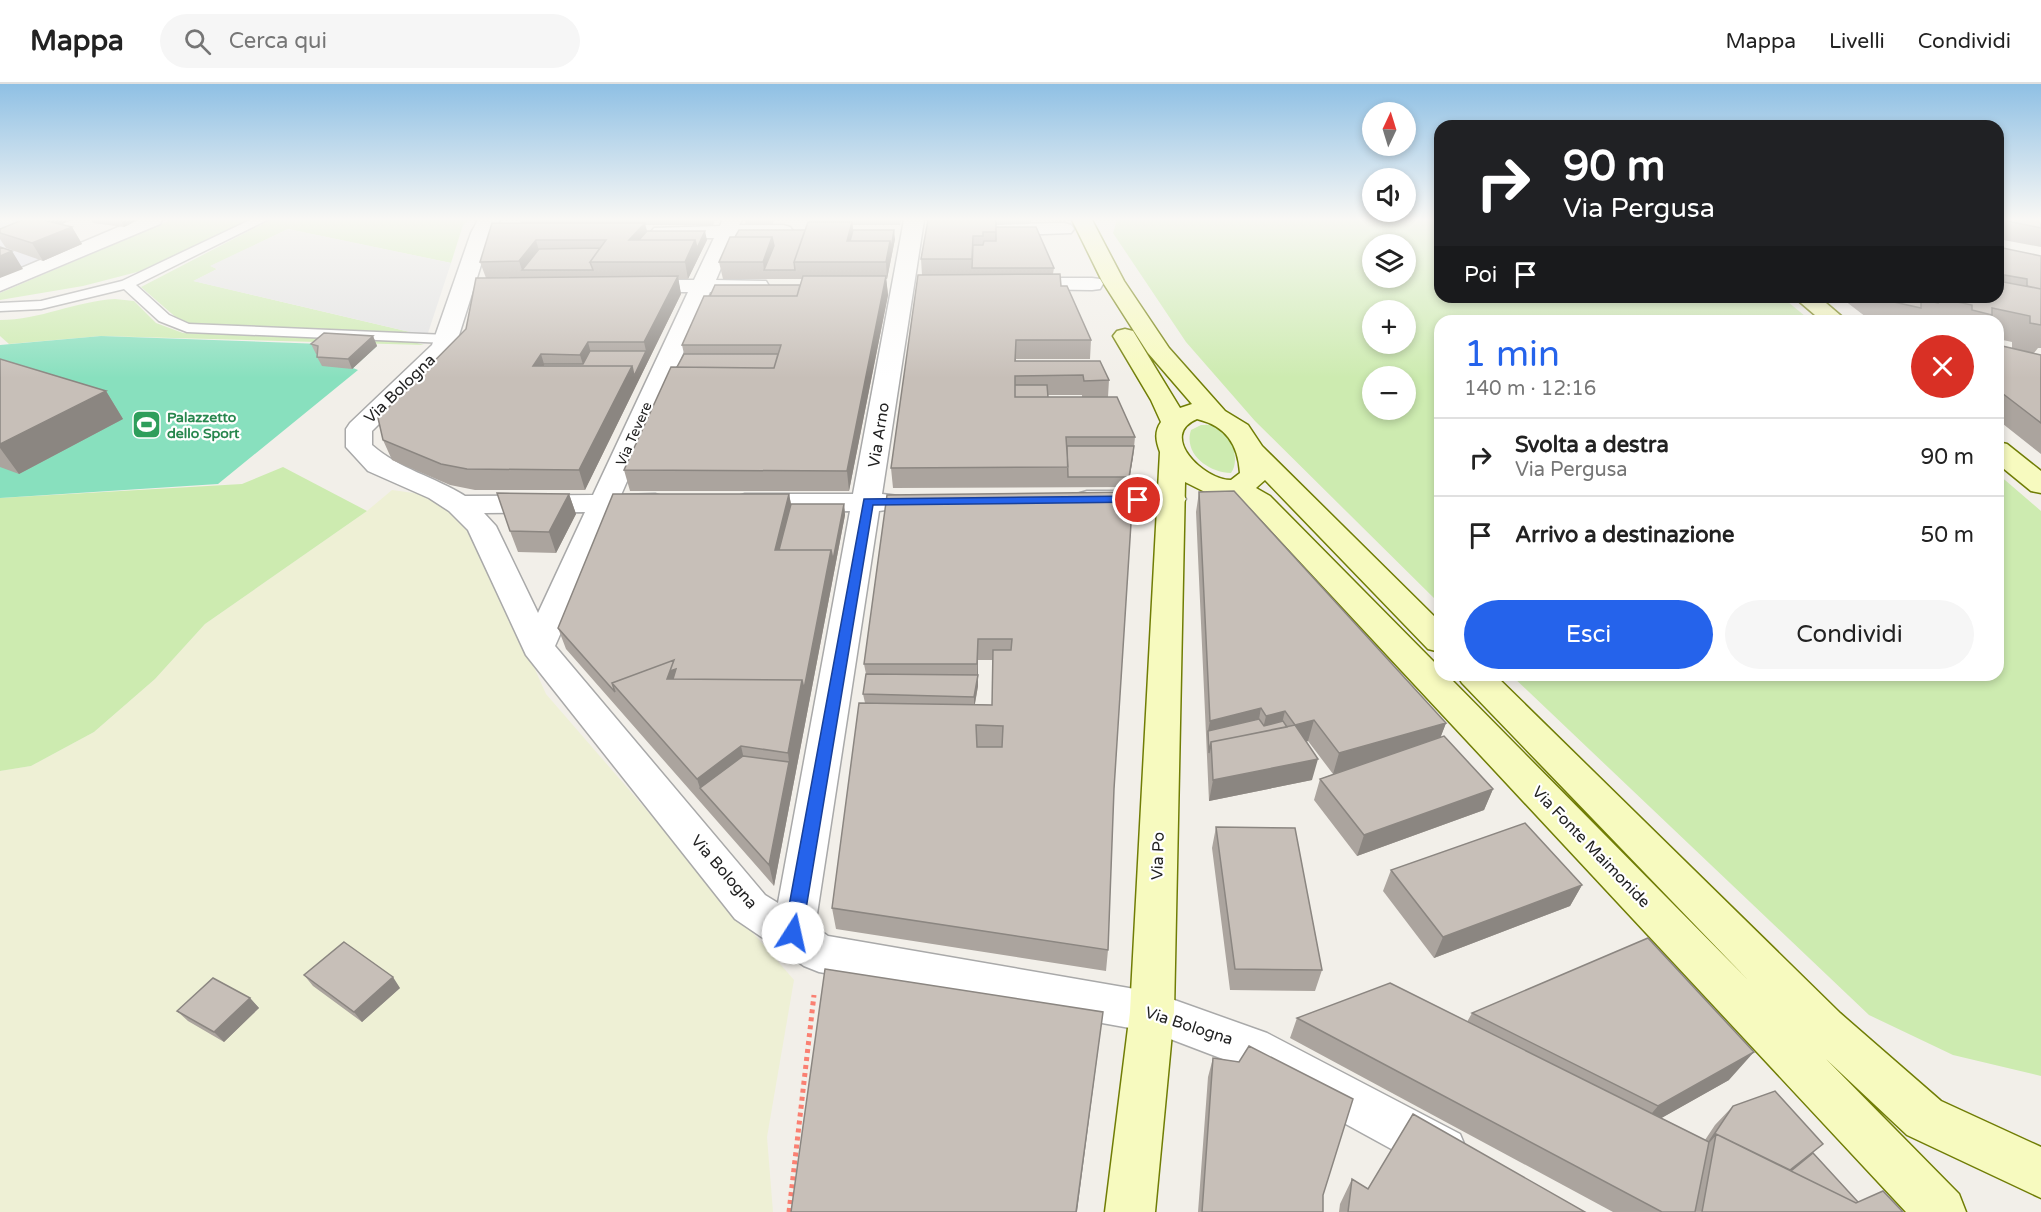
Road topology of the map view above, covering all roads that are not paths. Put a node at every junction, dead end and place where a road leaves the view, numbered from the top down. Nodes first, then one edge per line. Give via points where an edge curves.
1 (29, 273) edge
2 (150, 273) edge
3 (479, 273) edge
4 (708, 273) edge
5 (905, 273) edge
6 (1088, 273) edge
7 (1107, 273) edge
8 (126, 284) junction
9 (1092, 284) junction
10 (0, 285) edge
11 (998, 285) edge
12 (618, 286) edge
13 (702, 286) junction
14 (773, 286) edge
15 (1813, 303) edge
16 (0, 307) edge
17 (1828, 315) edge
18 (447, 339) junction
19 (1214, 414) junction
20 (1173, 421) junction
21 (1253, 452) junction
22 (1172, 454) junction
23 (2004, 455) edge
24 (2041, 484) edge
25 (1228, 488) junction
26 (1172, 499) junction
27 (1056, 500) edge
28 (868, 502) junction
29 (915, 502) edge
30 (683, 503) edge
31 (718, 503) edge
32 (603, 504) junction
33 (459, 505) junction
34 (1434, 635) edge
35 (538, 647) junction
36 (1480, 681) edge
37 (806, 943) junction
38 (1152, 1012) junction
39 (1483, 1172) edge
40 (2041, 1173) edge
41 (1130, 1212) edge
42 (1941, 1212) edge

1 - 10 street
2 - 8 lane
3 - 18 street, Via Bologna
4 - 13 street, Via Tevere
5 - 28 street, Via Arno
6 - 9 street
7 - 19 street via 1160,353
8 - 16 lane via 41,305
8 - 18 lane via 164,318 187,328
9 - 11 street
9 - 20 street
12 - 13 street
13 - 14 street
13 - 32 street, Via Tevere
15 - 17 street
18 - 33 street, Via Bologna via 443,348 359,429 360,447 378,465
19 - 20 street via 1182,413
19 - 21 street via 1244,436
20 - 22 street via 1168,435
21 - 25 street via 1254,475
21 - 34 street
22 - 25 street via 1182,468
22 - 26 street, Via Po
23 - 24 street
25 - 26 street
25 - 42 street, Via Fonte Maimonide via 1260,502
26 - 27 street
26 - 38 street, Via Po
28 - 29 street
28 - 31 street
28 - 37 street, Via Arno
30 - 32 street
32 - 33 street
32 - 35 street, Via Tevere
33 - 35 street, Via Bologna via 481,526
35 - 37 street, Via Bologna via 750,907
36 - 40 street via 1824,1028 1924,1118
37 - 38 street, Via Bologna
38 - 39 street, Via Bologna via 1251,1047
38 - 41 street, Via Po

